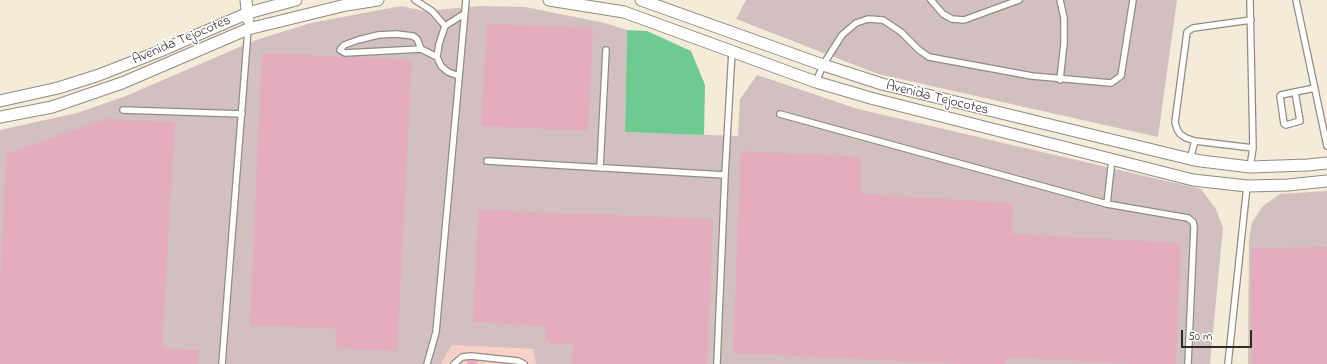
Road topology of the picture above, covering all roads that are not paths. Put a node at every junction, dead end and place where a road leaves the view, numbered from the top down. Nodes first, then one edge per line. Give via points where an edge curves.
1 (246, 0) edge
2 (296, 0) edge
3 (378, 0) edge
4 (415, 0) edge
5 (466, 0) edge
6 (555, 0) edge
7 (642, 0) edge
8 (930, 0) edge
9 (1019, 0) edge
10 (1060, 0) edge
11 (1133, 0) edge
12 (1250, 0) edge
13 (1296, 0) edge
14 (248, 13) junction
15 (464, 14) junction
16 (1250, 20) junction
17 (445, 26) junction
18 (248, 29) junction
19 (421, 49) junction
20 (606, 50) dead end
21 (732, 51) junction
22 (438, 57) junction
23 (823, 65) junction
24 (459, 76) junction
25 (1060, 80) junction
26 (816, 82) junction
27 (1315, 88) junction
28 (1295, 92) junction
29 (0, 101) edge
30 (123, 110) dead end
31 (242, 114) junction
32 (780, 114) dead end
33 (0, 117) edge
34 (1195, 141) junction
35 (1327, 146) edge
36 (1253, 148) junction
37 (1190, 158) junction
38 (1112, 159) junction
39 (488, 161) dead end
40 (1327, 163) edge
41 (1250, 167) junction
42 (600, 168) junction
43 (725, 175) junction
44 (1327, 181) edge
45 (1247, 186) junction
46 (1107, 204) junction
47 (222, 364) edge
48 (427, 364) edge
49 (454, 364) edge
50 (524, 364) edge
51 (717, 364) edge
52 (1188, 364) edge
53 (1228, 364) edge

1 - 14 street
2 - 14 street, Avenida Tejocotes
3 - 18 street, Avenida Tejocotes via 346,5
4 - 17 lane via 438,16
5 - 15 lane
6 - 21 street, Avenida Tejocotes via 624,12
7 - 23 street, Avenida Tejocotes
8 - 9 lane via 943,14 952,19 964,20
10 - 25 lane via 1064,18
11 - 25 lane via 1121,76 1111,83
12 - 16 lane
13 - 27 lane
14 - 18 street
14 - 29 street, Avenida Tejocotes via 99,75 58,88
15 - 17 lane
15 - 24 lane
16 - 34 lane via 1193,28 1187,32 1175,122 1180,134
16 - 36 lane
17 - 22 lane
18 - 31 lane
18 - 33 street, Avenida Tejocotes via 122,83 52,107
19 - 19 lane via 344,54 340,50 344,45 358,40 396,34 413,36
19 - 22 lane
20 - 42 lane
21 - 26 street, Avenida Tejocotes
21 - 43 lane
22 - 24 lane via 441,66
23 - 25 lane via 842,35 856,23 868,19 883,20 928,56
23 - 26 lane
23 - 37 street, Avenida Tejocotes via 882,84
24 - 48 lane via 436,332
26 - 38 street, Avenida Tejocotes via 881,101
27 - 28 lane
27 - 35 lane
28 - 28 lane via 1280,97 1286,125 1300,122
30 - 31 lane
31 - 47 lane
32 - 46 lane
34 - 36 lane
34 - 37 lane
36 - 41 lane
37 - 41 street, Avenida Tejocotes
38 - 45 street, Avenida Tejocotes via 1193,180
38 - 46 lane
39 - 42 lane
40 - 41 street, Avenida Tejocotes via 1308,166
42 - 43 lane
43 - 51 lane
44 - 45 street, Avenida Tejocotes
45 - 53 lane
46 - 52 lane via 1188,218 1193,222
49 - 50 lane via 462,357 471,356 518,361

